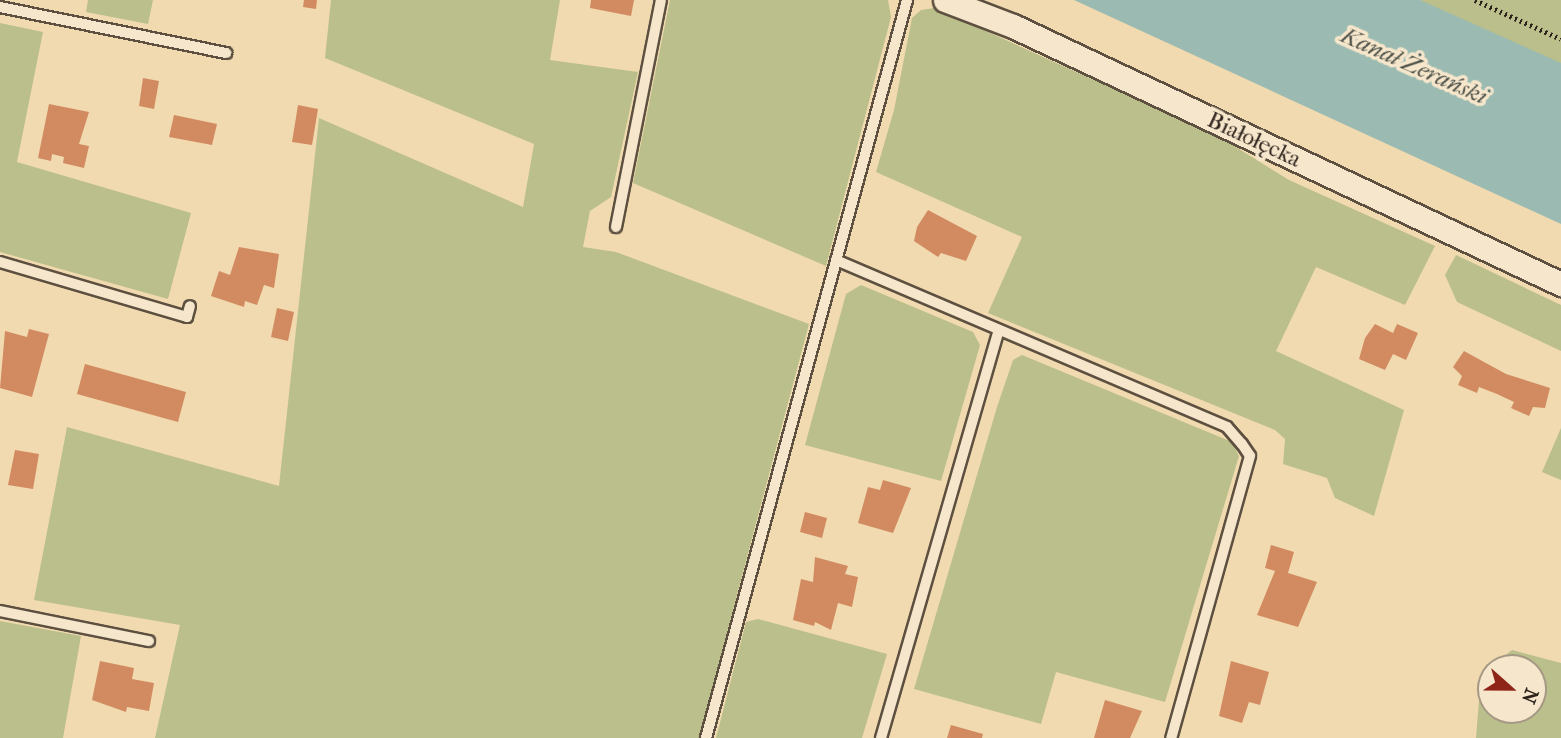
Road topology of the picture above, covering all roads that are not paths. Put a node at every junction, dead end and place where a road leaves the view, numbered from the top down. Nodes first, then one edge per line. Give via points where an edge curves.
1 (661, 0) edge
2 (907, 0) edge
3 (945, 0) edge
4 (0, 7) edge
5 (226, 52) dead end
6 (615, 227) dead end
7 (836, 260) junction
8 (0, 262) edge
9 (1561, 284) edge
10 (190, 306) dead end
11 (998, 332) junction
12 (0, 611) edge
13 (149, 641) dead end
14 (706, 738) edge
15 (881, 738) edge
16 (1171, 738) edge

1 - 6 lane
2 - 7 lane
3 - 9 street, Białołęcka via 1013,26
4 - 5 lane
7 - 11 lane
7 - 14 lane
8 - 10 lane via 187,317
11 - 15 lane
11 - 16 lane via 1227,426 1250,456
12 - 13 lane

